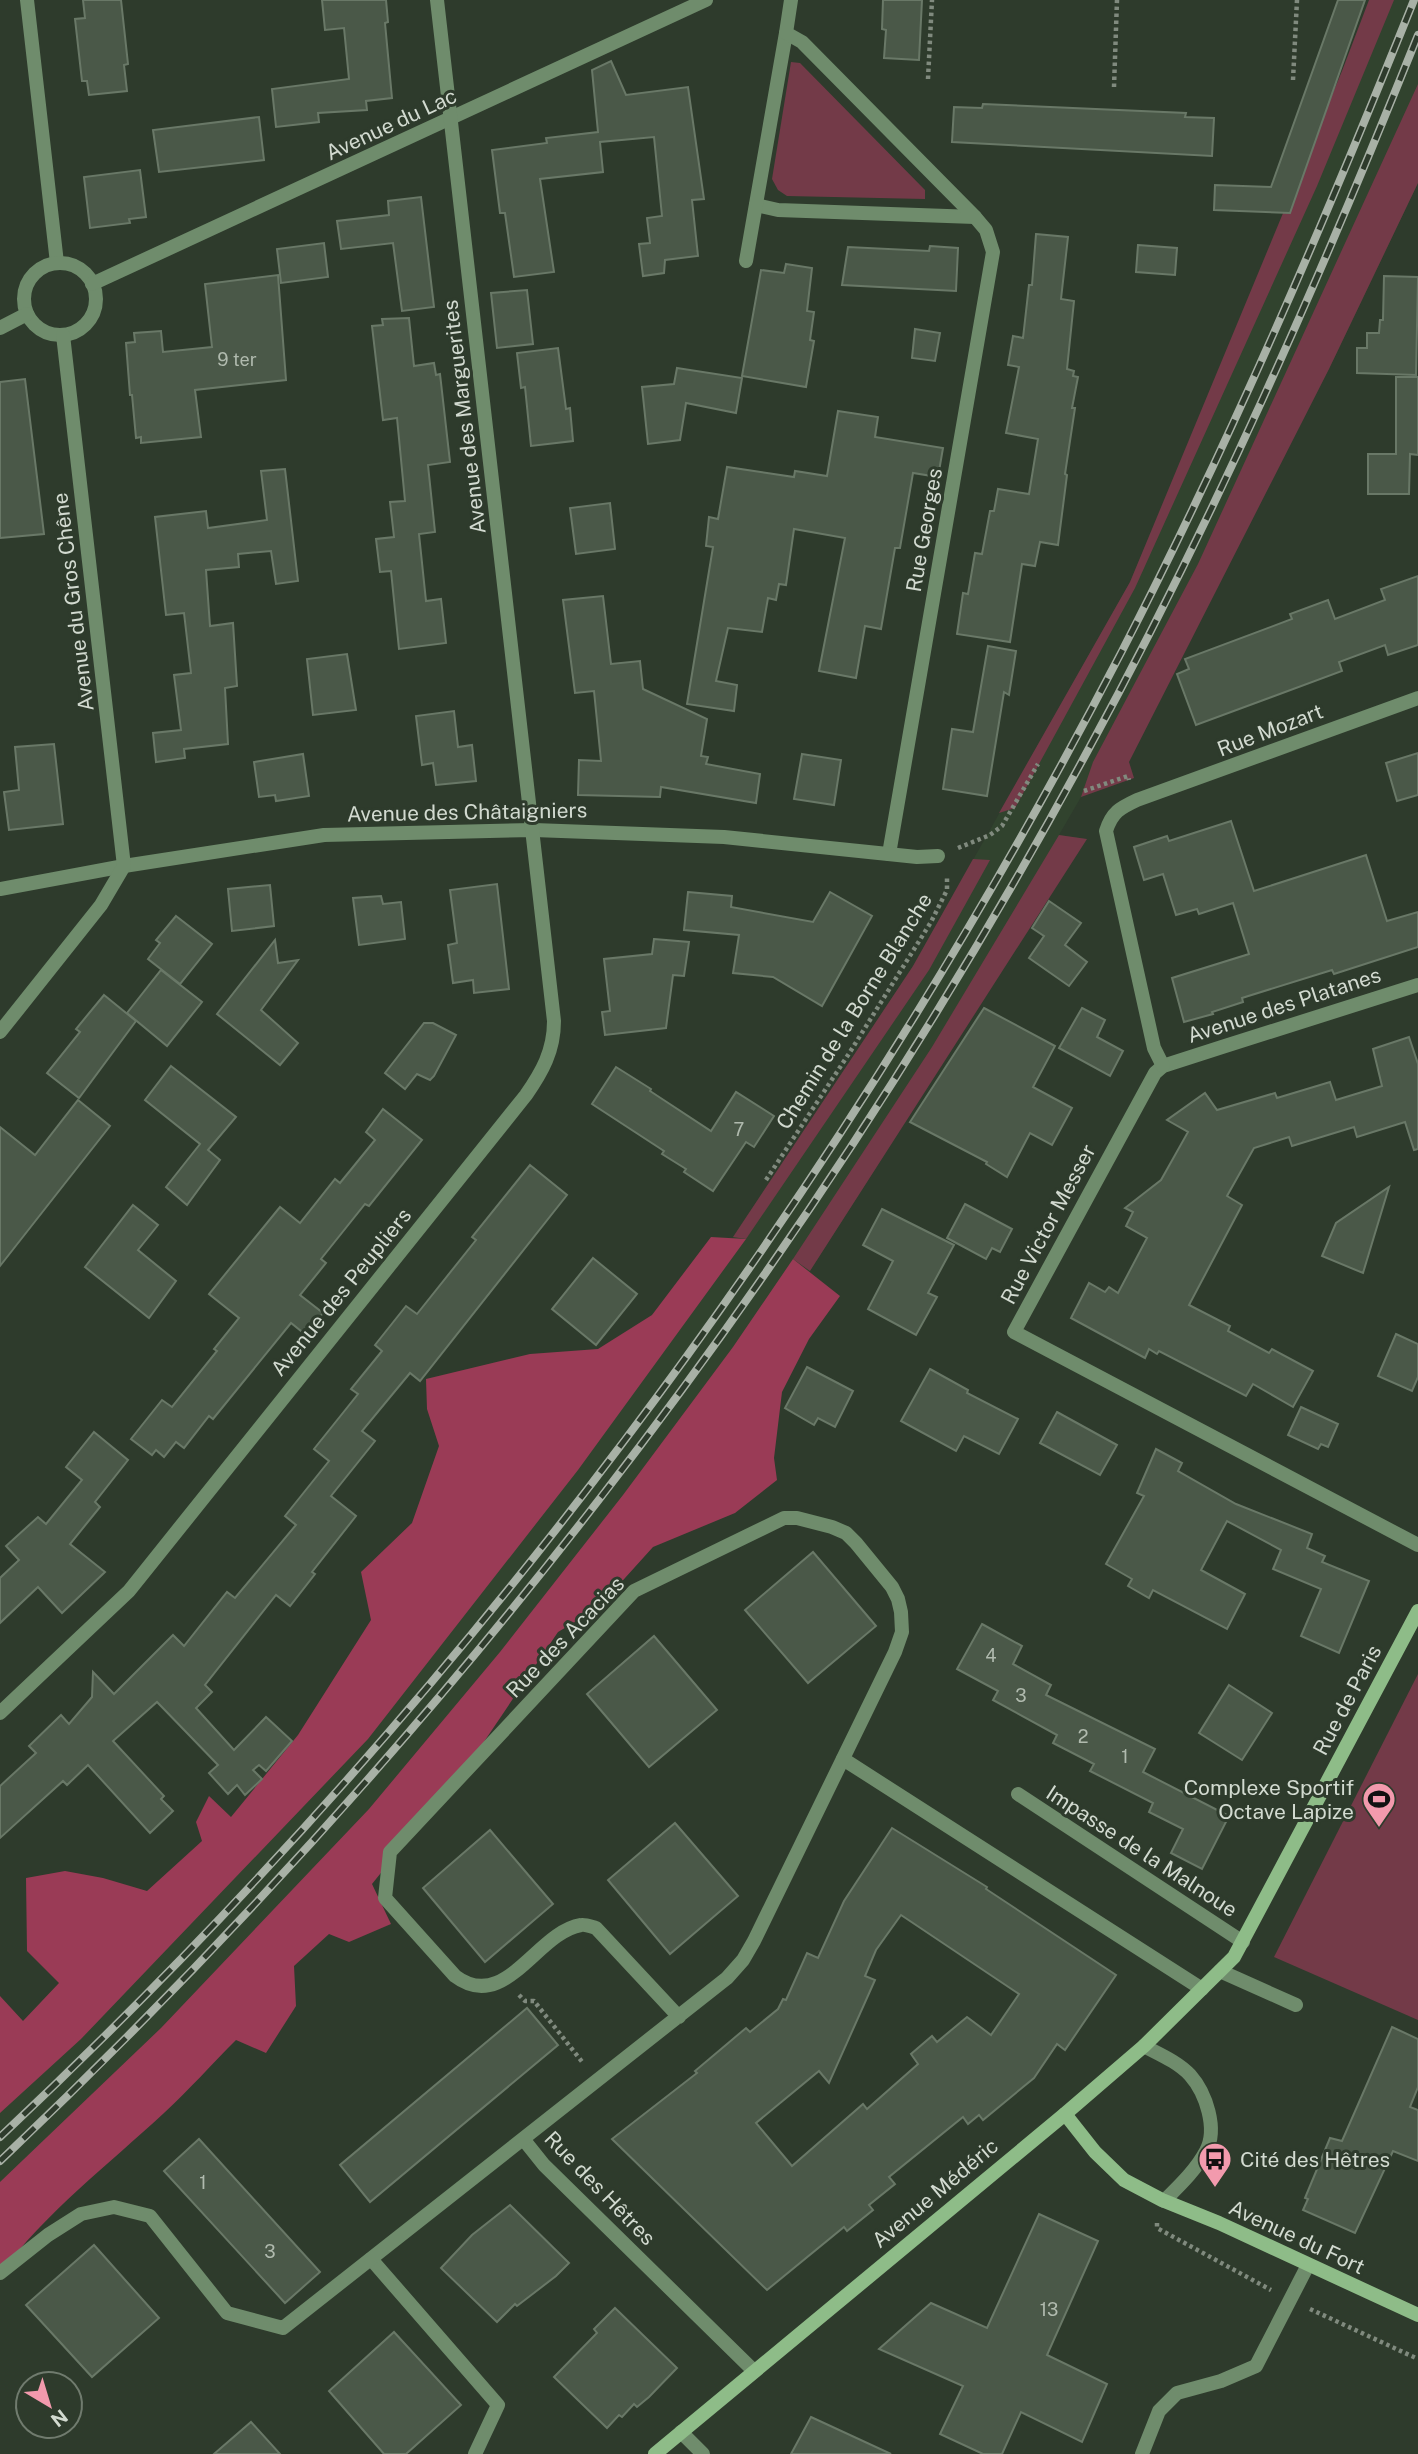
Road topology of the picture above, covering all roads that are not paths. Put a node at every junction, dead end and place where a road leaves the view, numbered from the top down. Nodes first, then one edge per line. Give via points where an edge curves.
1 (27, 0) edge
2 (437, 0) edge
3 (706, 0) edge
4 (791, 0) edge
5 (786, 33) junction
6 (450, 120) junction
7 (756, 205) junction
8 (975, 217) junction
9 (746, 261) dead end
10 (57, 263) junction
11 (92, 284) junction
12 (27, 314) junction
13 (0, 328) edge
14 (63, 335) junction
15 (1418, 698) edge
16 (534, 830) junction
17 (889, 854) junction
18 (938, 856) road end
19 (124, 866) junction
20 (0, 889) edge
21 (1418, 985) edge
22 (0, 1032) edge
23 (1163, 1066) junction
24 (1418, 1545) edge
25 (1418, 1611) edge
26 (0, 1713) edge
27 (842, 1759) junction
28 (1018, 1794) dead end
29 (1243, 1942) junction
30 (1234, 1957) joint
31 (1220, 1970) junction
32 (1202, 1989) junction
33 (1296, 2005) dead end
34 (678, 2017) junction
35 (1144, 2046) junction
36 (1065, 2115) junction
37 (524, 2140) junction
38 (1164, 2202) junction
39 (371, 2259) junction
40 (1308, 2265) junction
41 (0, 2273) edge
42 (1418, 2315) edge
43 (754, 2371) junction
44 (681, 2432) junction
45 (475, 2454) edge
46 (656, 2454) edge
47 (703, 2454) edge
48 (1142, 2454) edge

1 - 10 street
2 - 6 street, Avenue des Marguerites
3 - 6 street, Avenue du Lac
4 - 5 street
5 - 7 street
5 - 8 street, Rue Georges via 802,42
6 - 11 street, Avenue du Lac
6 - 16 street, Avenue des Marguerites
7 - 8 street via 778,210
7 - 9 street
8 - 17 street, Rue Georges via 991,241 991,274
10 - 11 street via 78,268
10 - 12 street via 45,266 29,281 24,292
11 - 14 street via 96,295 91,317 84,326
12 - 13 street
12 - 14 street via 42,330
14 - 19 street, Avenue du Gros Chêne
15 - 23 street, Rue Mozart via 1137,800 1110,817 1106,831 1154,1048
16 - 17 street, Avenue des Châtaigniers via 724,836
16 - 19 street, Avenue des Châtaigniers via 324,835
16 - 26 street, Avenue des Peupliers via 554,1021 542,1071 129,1591
17 - 18 street, Avenue des Châtaigniers
19 - 20 street, Avenue des Châtaigniers
19 - 22 street via 101,905
21 - 23 street, Avenue des Platanes
23 - 24 street, Rue Victor Messer via 1150,1080 1014,1332
25 - 29 main road, Rue de Paris
27 - 32 street
27 - 34 street, Rue des Acacias via 743,1960
27 - 34 street, Rue des Acacias via 895,1652 902,1632 901,1612 892,1587 846,1533 818,1522 784,1518 634,1591 390,1852 385,1898 467,1984 484,1986 504,1979 563,1933 582,1924 596,1928
28 - 29 street, Impasse de la Malnoue
29 - 30 main road, Rue de Paris
30 - 31 main road, Avenue Médéric
31 - 32 main road, Avenue Médéric
31 - 33 street
32 - 35 main road, Avenue Médéric
34 - 37 street, Rue des Acacias
35 - 36 main road, Avenue Médéric
35 - 38 street via 1190,2075 1211,2121 1207,2149
36 - 38 main road, Avenue du Fort via 1124,2180
36 - 43 main road, Avenue Médéric
37 - 39 street, Rue des Hêtres
37 - 43 street, Rue des Hêtres
38 - 40 main road, Avenue du Fort
39 - 41 street, Rue des Hêtres via 283,2328 227,2313 150,2216 114,2207 81,2214
39 - 45 street via 498,2405
40 - 42 main road, Avenue du Fort
40 - 48 street via 1256,2366 1177,2393 1159,2411
43 - 44 main road, Avenue Médéric
44 - 46 main road, Avenue Médéric
44 - 47 street

